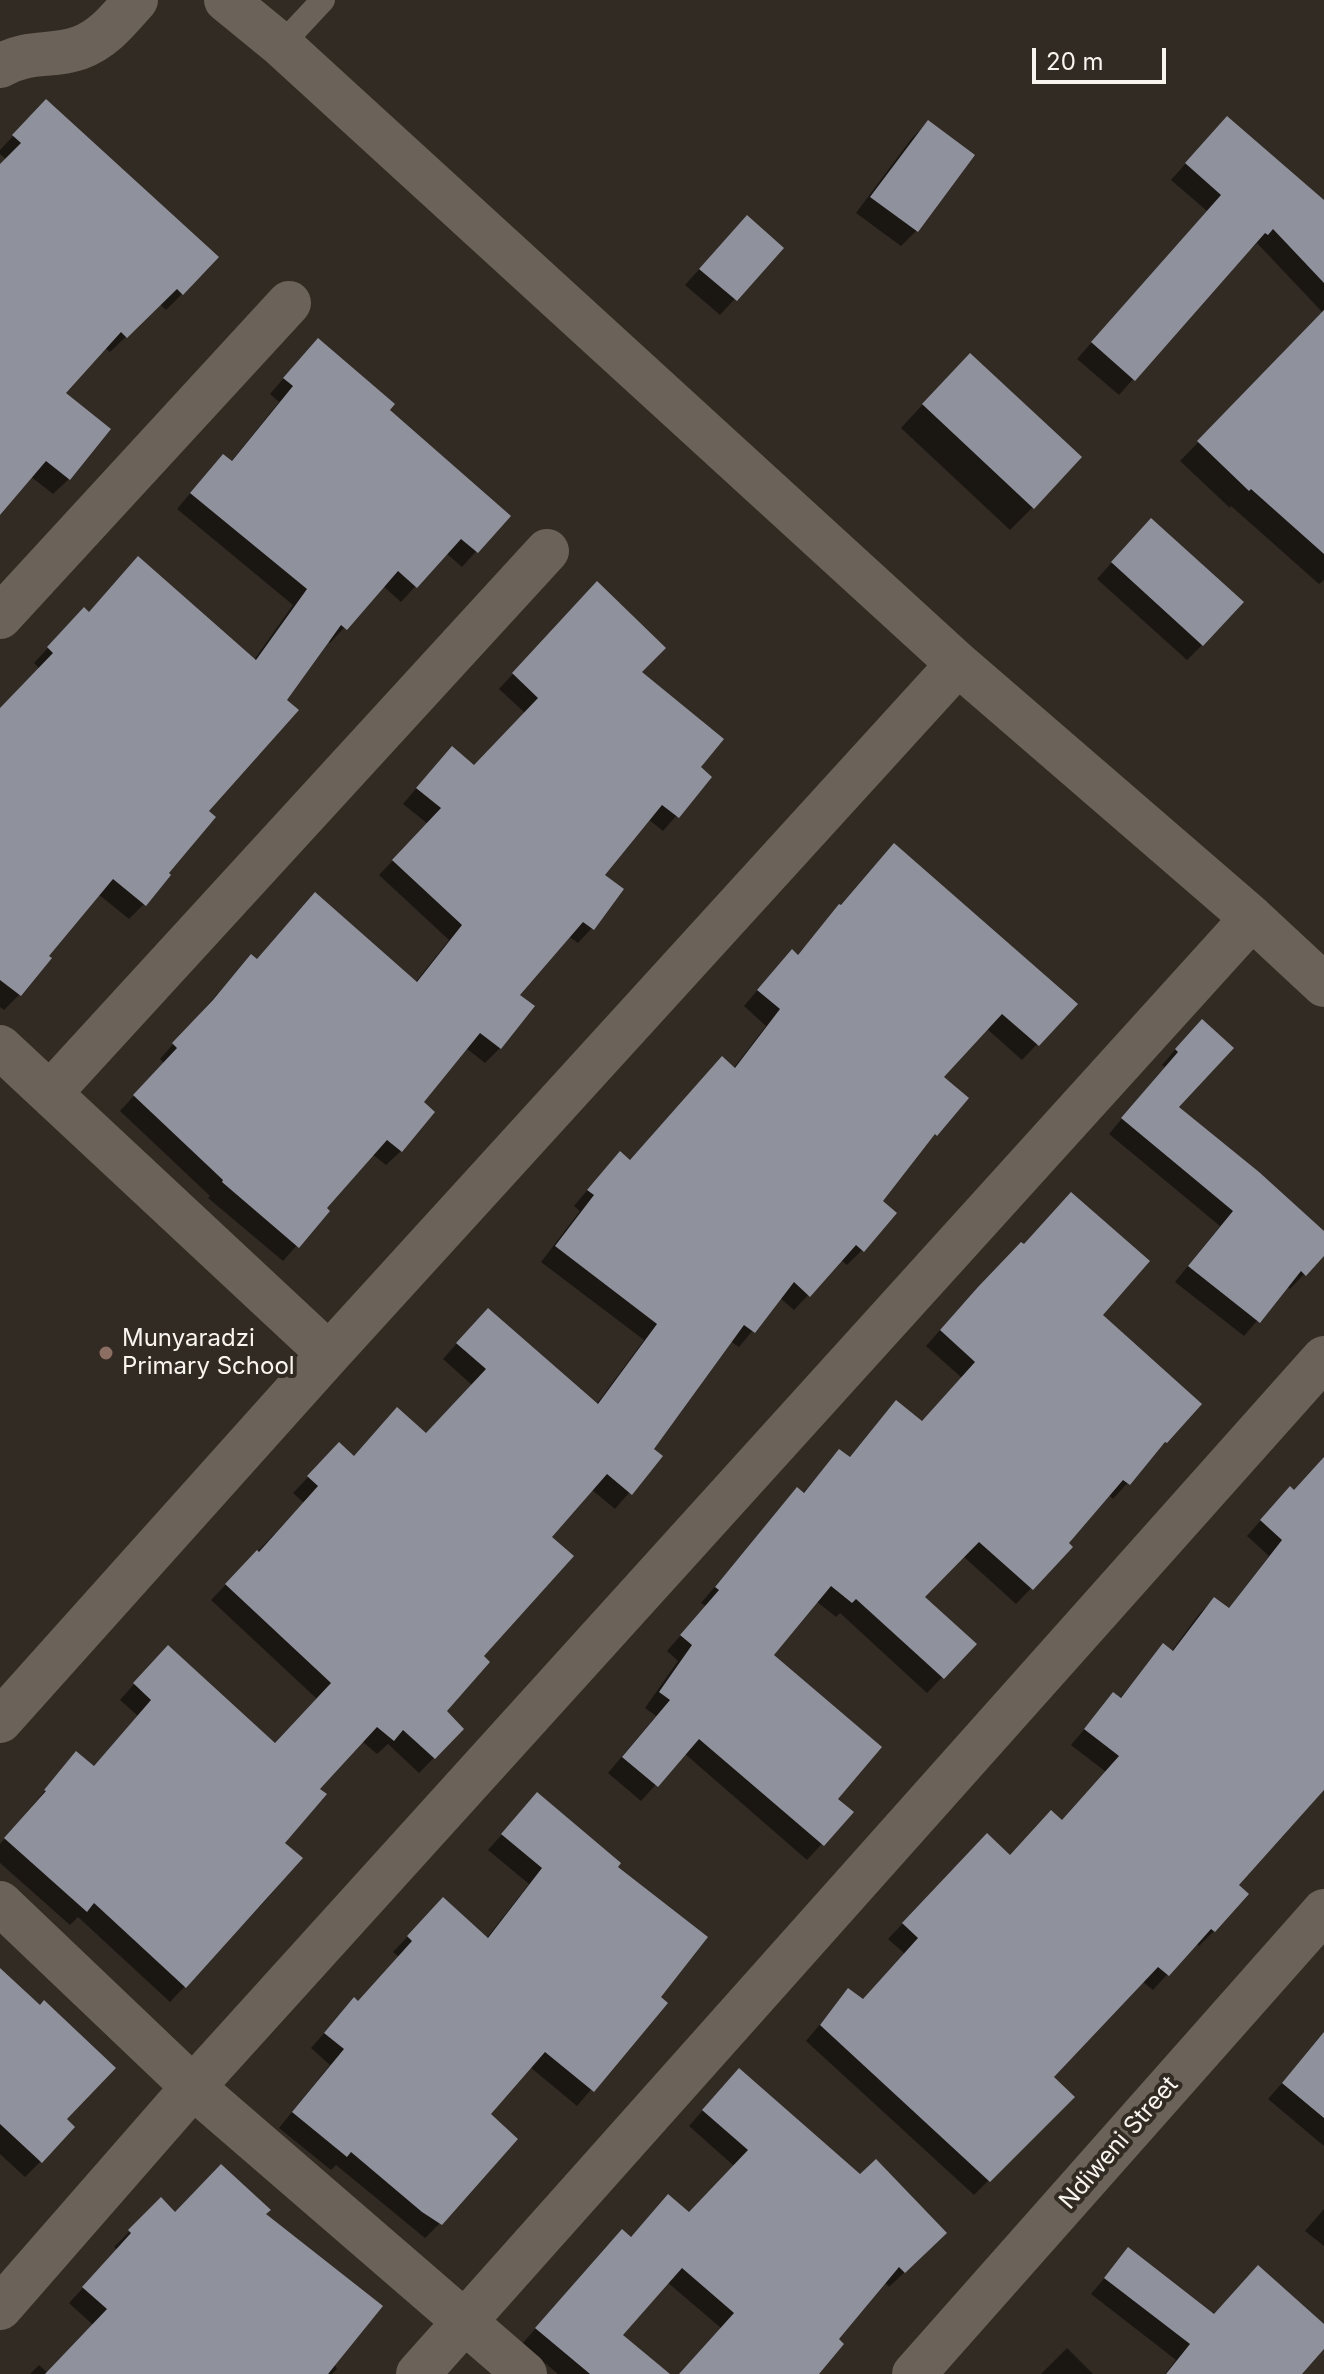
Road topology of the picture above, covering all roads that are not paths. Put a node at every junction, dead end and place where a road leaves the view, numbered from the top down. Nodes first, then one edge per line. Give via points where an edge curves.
1 (136, 0) edge
2 (226, 0) edge
3 (323, 0) edge
4 (281, 45) junction
5 (0, 66) edge
6 (289, 303) dead end
7 (547, 551) dead end
8 (0, 617) edge
9 (958, 664) junction
10 (1252, 918) junction
11 (1324, 985) edge
12 (0, 1047) edge
13 (51, 1092) junction
14 (329, 1354) junction
15 (1324, 1358) edge
16 (0, 1721) edge
17 (0, 1903) edge
18 (1324, 1911) edge
19 (193, 2087) junction
20 (0, 2308) edge
21 (464, 2321) junction
22 (418, 2374) edge
23 (525, 2374) edge
24 (914, 2374) edge

1 - 5 street via 106,34 78,48 18,56
2 - 4 street
3 - 4 lane
4 - 9 street
6 - 8 street
7 - 13 street
9 - 10 street
9 - 14 street
10 - 11 street
10 - 19 street
12 - 13 street
13 - 14 street
14 - 16 street
15 - 21 street
17 - 19 street
18 - 24 street, Ndiweni Street
19 - 20 street
19 - 21 street
21 - 22 street
21 - 23 street

